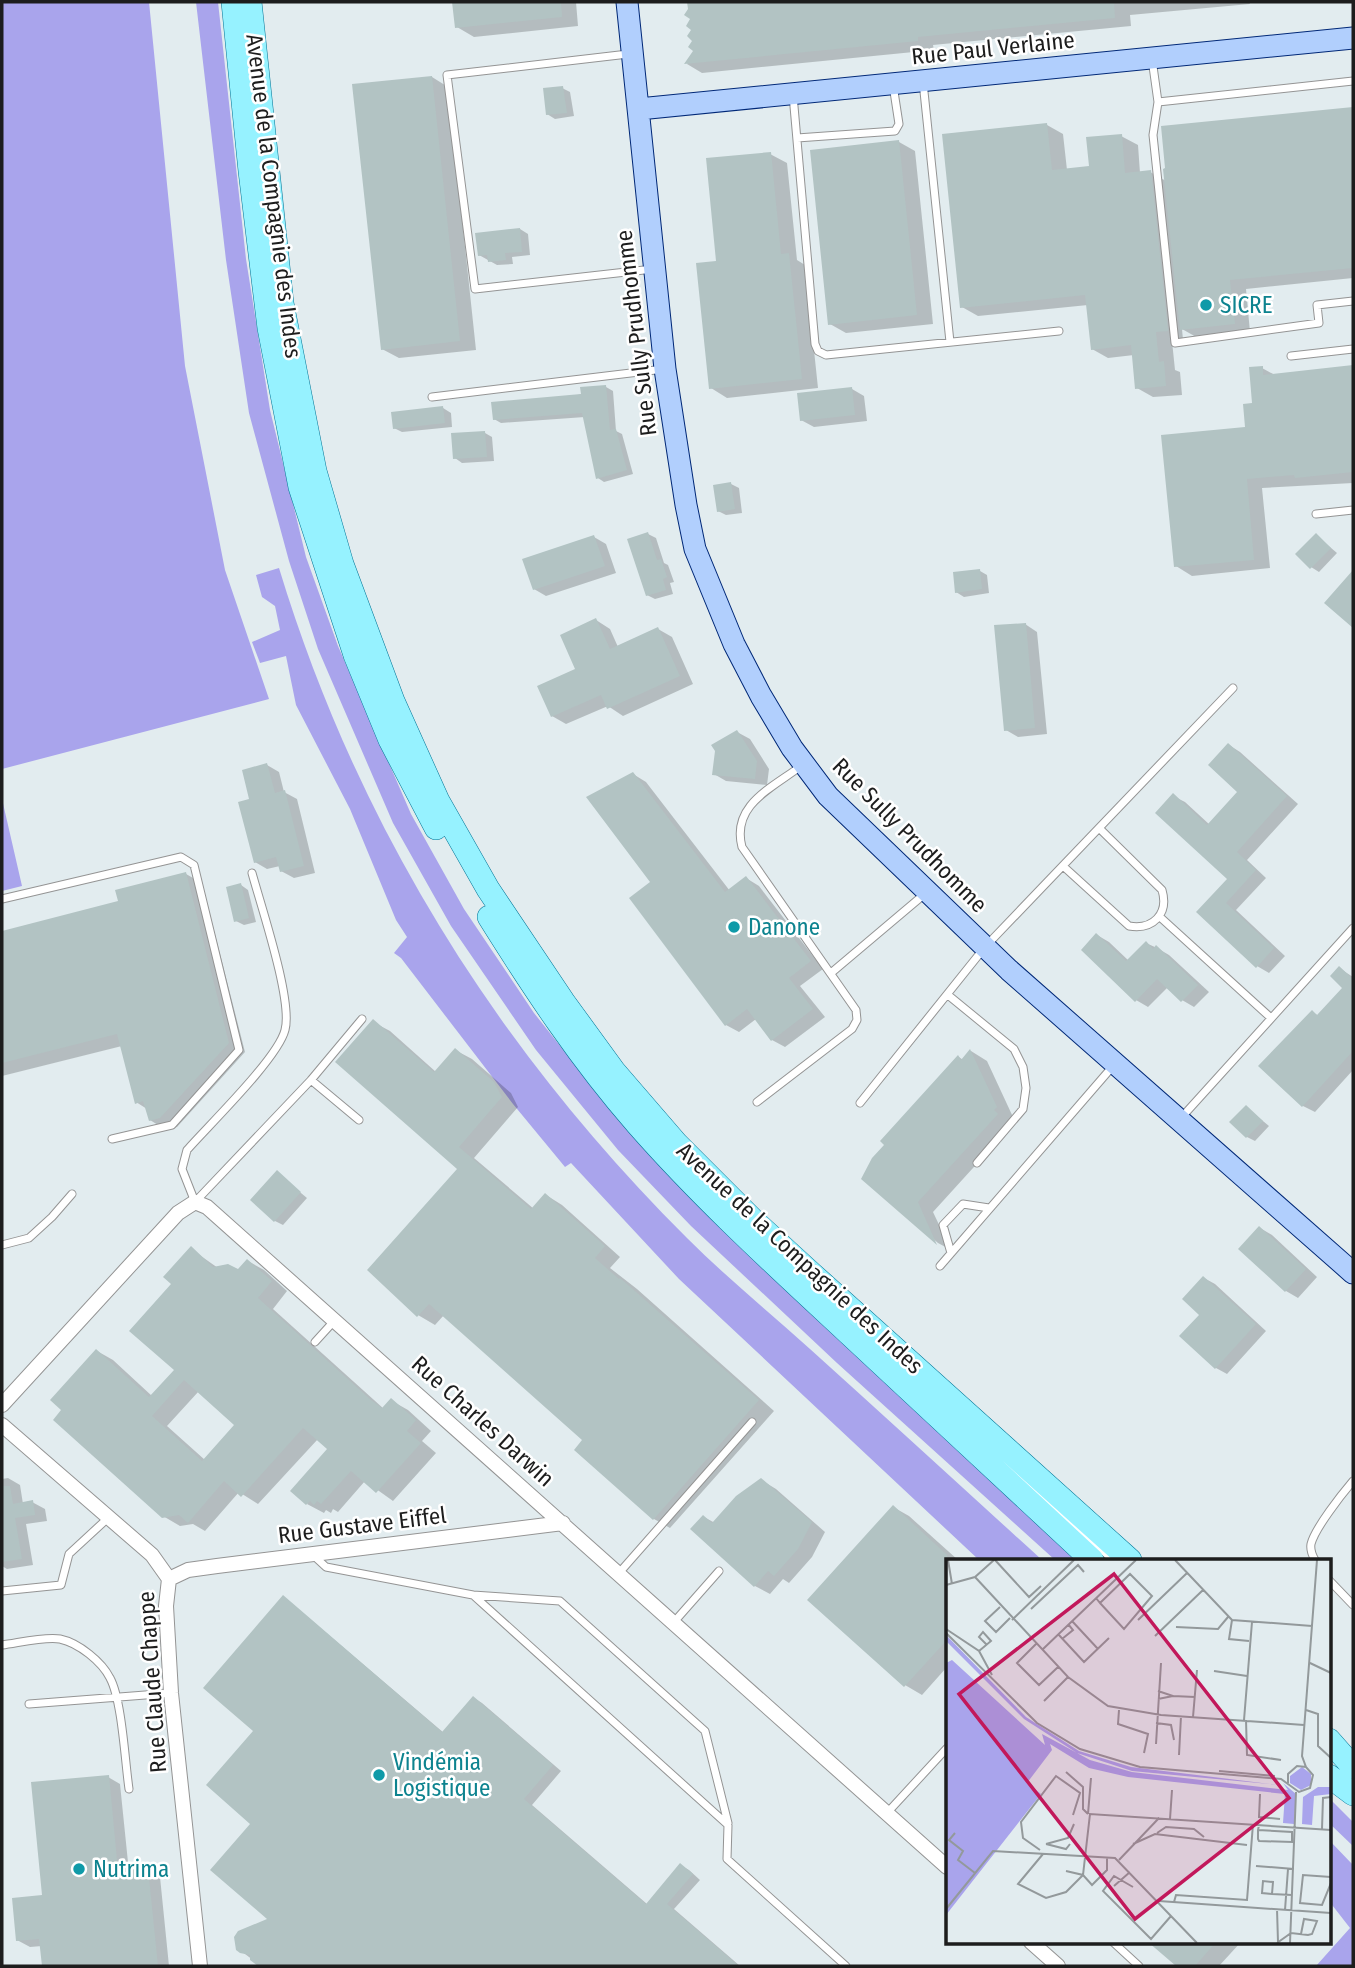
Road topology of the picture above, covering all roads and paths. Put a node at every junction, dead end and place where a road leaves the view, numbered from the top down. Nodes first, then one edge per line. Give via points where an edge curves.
1 (233, 2) edge
2 (240, 2) edge
3 (626, 2) edge
4 (255, 8) edge
5 (1353, 38) edge
6 (632, 53) junction
7 (1152, 58) junction
8 (1353, 80) edge
9 (923, 81) junction
10 (893, 84) junction
11 (793, 94) junction
12 (1158, 102) junction
13 (639, 109) junction
14 (797, 138) junction
15 (654, 269) junction
16 (1353, 301) edge
17 (1059, 331) dead end
18 (950, 342) junction
19 (1353, 349) edge
20 (1291, 356) dead end
21 (665, 369) junction
22 (432, 397) dead end
23 (1353, 510) edge
24 (1316, 514) dead end
25 (361, 645) dead end
26 (366, 657) dead end
27 (1233, 688) dead end
28 (804, 764) junction
29 (1099, 828) junction
30 (1063, 866) junction
31 (252, 873) dead end
32 (927, 892) junction
33 (2, 899) edge
34 (1160, 917) junction
35 (1353, 928) edge
36 (985, 947) junction
37 (831, 973) junction
38 (948, 995) junction
39 (1271, 1018) junction
40 (362, 1019) dead end
41 (1116, 1063) junction
42 (310, 1080) junction
43 (757, 1102) dead end
44 (860, 1103) dead end
45 (1180, 1119) junction
46 (359, 1120) dead end
47 (112, 1139) dead end
48 (977, 1163) dead end
49 (72, 1194) dead end
50 (195, 1202) junction
51 (989, 1208) junction
52 (2, 1245) edge
53 (951, 1253) junction
54 (940, 1266) dead end
55 (1353, 1273) edge
56 (803, 1278) dead end
57 (335, 1320) junction
58 (315, 1342) dead end
59 (2, 1405) edge
60 (752, 1422) dead end
61 (2, 1425) edge
62 (984, 1444) dead end
63 (1353, 1481) edge
64 (108, 1518) junction
65 (563, 1523) junction
66 (312, 1554) junction
67 (1091, 1559) edge
68 (1111, 1559) edge
69 (1129, 1559) edge
70 (1314, 1559) edge
71 (719, 1571) dead end
72 (619, 1573) junction
73 (169, 1579) junction
74 (1330, 1581) edge
75 (2, 1591) edge
76 (473, 1595) junction
77 (1353, 1605) edge
78 (674, 1622) junction
79 (2, 1645) edge
80 (172, 1693) junction
81 (116, 1698) junction
82 (29, 1704) dead end
83 (1330, 1742) edge
84 (946, 1749) edge
85 (1347, 1777) edge
86 (1353, 1785) edge
87 (129, 1789) dead end
88 (887, 1813) junction
89 (728, 1825) junction
90 (946, 1866) edge
91 (1033, 1944) edge
92 (1115, 1944) edge
93 (1049, 1963) edge
94 (201, 1965) edge
95 (846, 1966) edge
96 (1139, 1966) edge

1 - 67 main road, Avenue de la Compagnie des Indes via 269,328 300,487 355,655 425,809 529,981 636,1123 743,1234
2 - 25 lane, Avenue de la Compagnie des Indes via 272,296 292,406 312,500
3 - 6 street, Rue Sully Prudhomme
4 - 69 main road, Avenue de la Compagnie des Indes via 282,303 315,471 342,565 438,802 488,889 563,1002 677,1144 811,1273
5 - 7 street, Rue Paul Verlaine
6 - 13 street, Rue Sully Prudhomme
6 - 15 lane via 447,75 475,289
7 - 9 street, Rue Paul Verlaine
7 - 12 lane
8 - 12 lane
9 - 10 street, Rue Paul Verlaine
9 - 18 lane
10 - 11 street, Rue Paul Verlaine
10 - 14 lane via 899,124 895,131
11 - 13 street, Rue Paul Verlaine
11 - 14 lane
12 - 16 lane via 1153,135 1175,343 1319,323 1317,306
13 - 15 street, Rue Sully Prudhomme
14 - 18 lane via 818,351 826,355
15 - 21 street, Rue Sully Prudhomme
17 - 18 lane
19 - 20 lane
21 - 22 lane
21 - 28 street, Rue Sully Prudhomme via 695,549 734,644
23 - 24 lane
26 - 56 lane, Avenue de la Compagnie des Indes via 406,756 526,962 617,1088 677,1157
27 - 29 lane
28 - 32 street, Rue Sully Prudhomme via 828,796
28 - 37 lane via 752,803 744,812 739,835 742,847
29 - 30 lane
29 - 34 lane via 1163,890
30 - 34 lane via 1129,926 1146,927
30 - 36 lane
31 - 50 lane via 282,986 285,1030 273,1054 187,1150 182,1169
32 - 36 street, Rue Sully Prudhomme
32 - 37 lane
33 - 47 lane via 181,857 194,865 239,1050 172,1125
34 - 39 lane
35 - 39 lane
36 - 38 lane
36 - 41 street, Rue Sully Prudhomme
37 - 43 lane via 856,1010 855,1024
38 - 44 lane
38 - 48 lane via 1014,1049 1023,1067 1023,1109
39 - 45 lane
40 - 42 lane
41 - 45 street, Rue Sully Prudhomme
41 - 51 lane
42 - 46 lane
42 - 50 lane
45 - 55 street, Rue Sully Prudhomme
49 - 52 lane via 29,1238
50 - 57 street, Rue Charles Darwin via 219,1216
50 - 59 street via 178,1213
51 - 53 lane
51 - 53 lane via 963,1204 943,1225
53 - 54 lane
57 - 58 lane
57 - 65 street, Rue Charles Darwin
60 - 72 lane
61 - 64 street, Rue Claude Chappe
62 - 68 lane
63 - 70 lane via 1311,1542
64 - 73 street, Rue Claude Chappe via 152,1555
64 - 75 lane via 69,1554 61,1585
65 - 66 street, Rue Gustave Eiffel
65 - 72 street, Rue Charles Darwin
66 - 73 street, Rue Gustave Eiffel via 188,1570
66 - 76 lane via 326,1567
71 - 78 lane
72 - 78 street, Rue Charles Darwin
73 - 80 street, Rue Claude Chappe via 166,1606
74 - 77 lane
76 - 89 lane
76 - 89 lane via 560,1601 705,1731
78 - 88 street, Rue Charles Darwin
79 - 81 lane via 59,1639 74,1645 100,1665
80 - 81 lane
80 - 94 street, Rue Claude Chappe
81 - 82 lane
81 - 87 lane
83 - 85 main road
84 - 88 lane
85 - 86 lane
88 - 90 street, Rue Charles Darwin
89 - 95 lane via 727,1859
91 - 93 street
92 - 96 lane

